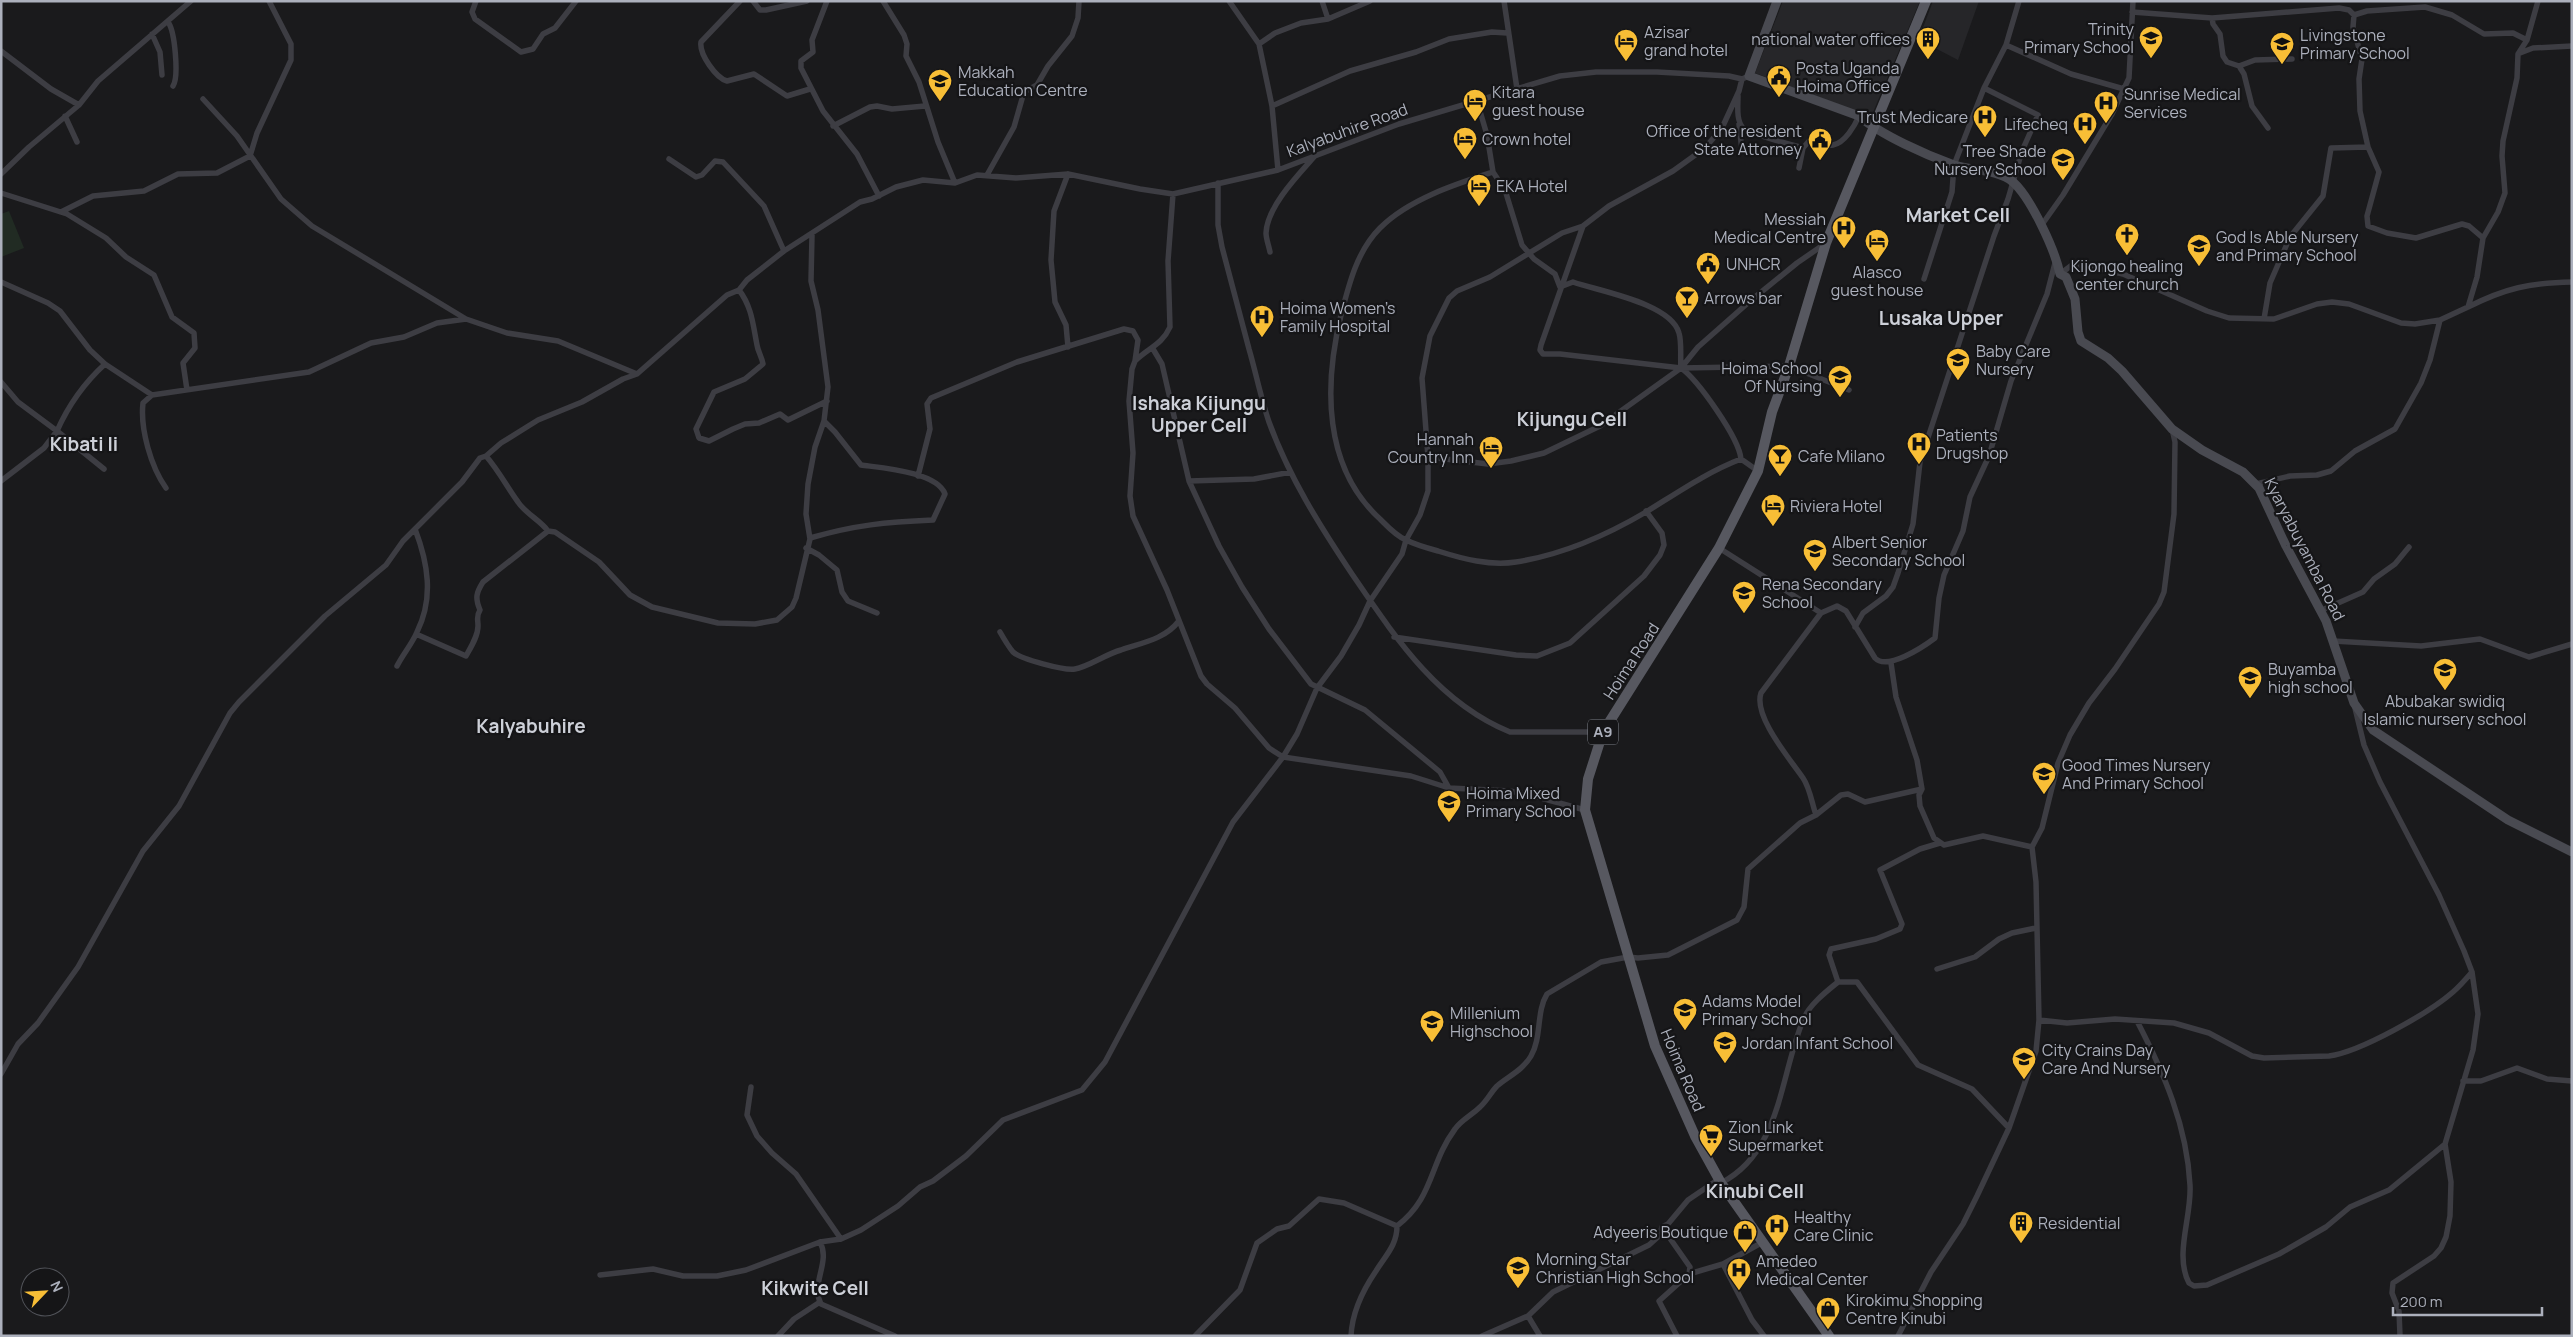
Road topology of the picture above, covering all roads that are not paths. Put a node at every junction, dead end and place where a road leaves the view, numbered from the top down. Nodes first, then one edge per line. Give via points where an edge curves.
1 (191, 1) edge
2 (269, 1) edge
3 (476, 1) edge
4 (576, 1) edge
5 (740, 1) edge
6 (753, 1) edge
7 (807, 1) edge
8 (828, 1) edge
9 (883, 1) edge
10 (1080, 1) edge
11 (1229, 1) edge
12 (1322, 1) edge
13 (1370, 1) edge
14 (1504, 1) edge
15 (1777, 1) edge
16 (1926, 1) edge
17 (2019, 1) edge
18 (2133, 1) edge
19 (2538, 1) edge
20 (2132, 12) junction
21 (2354, 15) junction
22 (2212, 18) junction
23 (1328, 19) junction
24 (168, 22) junction
25 (1507, 33) junction
26 (152, 34) junction
27 (2527, 40) junction
28 (1259, 44) junction
29 (2006, 45) junction
30 (2572, 46) edge
31 (1, 51) edge
32 (2518, 54) junction
33 (2292, 59) dead end
34 (2239, 66) junction
35 (162, 75) dead end
36 (1745, 78) junction
37 (173, 86) dead end
38 (1984, 88) junction
39 (810, 89) junction
40 (1517, 89) junction
41 (2124, 89) junction
42 (1738, 94) junction
43 (203, 99) dead end
44 (1477, 101) junction
45 (79, 105) junction
46 (925, 106) junction
47 (1272, 106) junction
48 (65, 116) junction
49 (1859, 116) junction
50 (1739, 119) junction
51 (833, 126) junction
52 (1874, 128) junction
53 (2268, 128) dead end
54 (77, 142) dead end
55 (2368, 147) junction
56 (1803, 148) junction
57 (1742, 151) dead end
58 (1315, 155) junction
59 (250, 156) junction
60 (669, 159) dead end
61 (1954, 165) junction
62 (1798, 168) dead end
63 (1278, 170) junction
64 (1493, 172) junction
65 (1, 174) edge
66 (1068, 174) junction
67 (987, 175) junction
68 (2013, 182) junction
69 (954, 183) junction
70 (1218, 183) junction
71 (1, 193) edge
72 (1173, 194) junction
73 (879, 196) junction
74 (61, 212) junction
75 (1583, 226) junction
76 (2041, 226) junction
77 (812, 235) junction
78 (2483, 238) junction
79 (1826, 243) junction
80 (784, 251) junction
81 (1270, 252) dead end
82 (1529, 254) junction
83 (2057, 258) junction
84 (2060, 274) junction
85 (1924, 279) dead end
86 (1, 282) edge
87 (2572, 282) edge
88 (1560, 287) junction
89 (738, 290) junction
90 (2468, 307) junction
91 (2264, 318) junction
92 (466, 320) junction
93 (2440, 320) junction
94 (1068, 347) junction
95 (1153, 349) junction
96 (1135, 361) junction
97 (105, 364) junction
98 (1789, 366) junction
99 (1681, 368) junction
100 (638, 374) junction
101 (1, 382) edge
102 (187, 390) junction
103 (1849, 390) dead end
104 (152, 395) junction
105 (827, 401) junction
106 (824, 421) junction
107 (2172, 429) junction
108 (57, 431) junction
109 (486, 456) junction
110 (1428, 456) junction
111 (1741, 458) junction
112 (104, 470) dead end
113 (1758, 471) junction
114 (1291, 472) junction
115 (918, 476) junction
116 (1, 481) edge
117 (1189, 481) junction
118 (2256, 484) junction
119 (166, 488) dead end
120 (1646, 511) junction
121 (415, 529) junction
122 (548, 532) junction
123 (810, 538) junction
124 (1406, 540) junction
125 (2409, 547) dead end
126 (806, 548) junction
127 (1719, 548) junction
128 (1370, 601) junction
129 (2320, 611) junction
130 (877, 613) dead end
131 (1821, 613) junction
132 (1178, 622) junction
133 (1855, 627) junction
134 (1174, 628) junction
135 (1000, 632) dead end
136 (416, 634) junction
137 (1183, 634) junction
138 (1394, 637) junction
139 (2333, 641) junction
140 (2572, 644) edge
141 (1891, 663) junction
142 (397, 666) dead end
143 (1317, 688) junction
144 (2354, 703) junction
145 (1602, 732) junction
146 (1283, 757) junction
147 (1449, 788) junction
148 (1922, 789) junction
149 (1585, 810) junction
150 (1816, 815) junction
151 (1940, 843) junction
152 (2032, 847) junction
153 (2572, 852) edge
154 (2036, 928) junction
155 (1628, 957) junction
156 (1937, 969) dead end
157 (2472, 972) junction
158 (1838, 982) junction
159 (2039, 1020) junction
160 (2137, 1021) junction
161 (1, 1074) edge
162 (2463, 1081) junction
163 (2572, 1081) edge
164 (751, 1087) dead end
165 (2009, 1128) junction
166 (2445, 1144) junction
167 (1720, 1181) junction
168 (1397, 1226) junction
169 (1662, 1227) junction
170 (841, 1239) junction
171 (820, 1242) junction
172 (1762, 1242) junction
173 (1723, 1264) junction
174 (1689, 1274) junction
175 (600, 1275) dead end
176 (820, 1302) junction
177 (1528, 1316) junction
178 (778, 1336) edge
179 (895, 1336) edge
180 (1195, 1336) edge
181 (1351, 1336) edge
182 (1482, 1336) edge
183 (1540, 1336) edge
184 (1677, 1336) edge
185 (1764, 1336) edge
186 (1829, 1336) edge
187 (1898, 1336) edge
188 (2400, 1336) edge

1 - 24 street
2 - 59 street via 291,44 291,60 257,132
3 - 4 street via 473,17 521,52 526,52 533,49 543,34 555,28
5 - 39 street via 701,42 703,54 718,75 727,81 754,74 787,96
6 - 7 street via 760,10 766,10
8 - 39 street via 812,40 813,52 801,63
9 - 46 street via 904,35 906,56 919,82
10 - 67 street via 1072,36 1037,85 1024,92 1014,127
11 - 28 street
12 - 23 street
13 - 23 street
14 - 25 street
15 - 36 street
16 - 52 main road, Hoima Road
17 - 29 street
18 - 20 street
19 - 27 street
20 - 22 street
20 - 41 street via 2132,65
21 - 22 street via 2339,8
21 - 27 street via 2367,11 2425,7 2452,15 2484,34 2513,33
21 - 55 street via 2353,27 2362,59 2360,111
22 - 34 street via 2220,34 2223,56 2227,62
23 - 28 street via 1301,23 1275,33
24 - 26 street
24 - 37 street via 172,31 176,78
25 - 40 street
25 - 47 street via 1492,32 1449,39 1350,71
26 - 35 street via 160,52
26 - 45 street via 98,81
27 - 32 street
28 - 47 street
29 - 38 street
29 - 41 street via 2072,74
30 - 32 street via 2533,48
31 - 45 street via 51,89
32 - 78 street via 2517,78 2502,148 2504,193 2498,212
33 - 34 street via 2255,60
34 - 53 street via 2252,106
36 - 40 street, Kalyabuhire Road via 1596,72 1560,76
36 - 42 street
36 - 49 street
38 - 61 street
38 - 68 street via 2038,115
39 - 51 street
40 - 44 street, Kalyabuhire Road
41 - 76 street via 2064,195
42 - 50 street
42 - 75 street via 1722,128 1705,148 1672,171 1609,206
43 - 59 street via 237,136
44 - 58 street, Kalyabuhire Road via 1399,124
44 - 64 street
45 - 48 street
46 - 51 street via 870,107
46 - 69 street
47 - 63 street
48 - 54 street
48 - 65 street
49 - 52 street
49 - 56 street via 1854,128 1833,146 1809,141
50 - 56 street via 1743,128 1751,133
50 - 57 street
51 - 73 street via 856,154
52 - 61 street
52 - 79 main road, Hoima Road / A9
55 - 78 street via 2380,172 2367,216 2368,226 2416,238 2462,224
55 - 91 street via 2331,148 2323,196 2297,225 2286,244 2270,283
56 - 62 street
58 - 63 street, Kalyabuhire Road
58 - 81 street via 1273,212 1266,234
59 - 74 street via 217,173 170,176 144,191 93,196
59 - 92 street via 288,206 312,226
60 - 80 street via 696,177 715,161 723,162 764,206
61 - 68 street via 1998,175
61 - 85 street via 1952,192
63 - 70 street, Kalyabuhire Road
64 - 82 street via 1505,190 1519,238
64 - 124 street via 1419,202 1381,227 1354,268 1339,325 1331,382 1331,410 1338,455 1346,476 1365,506
66 - 67 street, Kalyabuhire Road via 1016,178
66 - 72 street, Kalyabuhire Road
66 - 94 street via 1054,211 1051,260 1055,302 1066,325
67 - 69 street, Kalyabuhire Road via 976,175
68 - 76 street, Kyaryabuyamba Road
68 - 133 street via 1920,462 1913,524 1898,573 1886,596 1863,613
69 - 73 street via 923,180 896,187
70 - 72 street, Kalyabuhire Road
70 - 114 street via 1218,225 1226,264 1269,421
71 - 74 street
72 - 95 street via 1168,261 1170,327 1166,337
73 - 77 street via 860,202
74 - 102 street via 99,233 154,276 172,317 194,333 195,348 183,363
75 - 82 street via 1562,233
75 - 88 street
76 - 83 street, Kyaryabuyamba Road
77 - 80 street
77 - 105 street via 811,276 826,360
78 - 90 street via 2476,286
79 - 98 main road, Hoima Road / A9
79 - 99 street via 1749,302 1698,347
80 - 89 street
82 - 88 street via 1556,274
82 - 110 street via 1458,291 1449,298 1440,316 1426,351 1422,378
83 - 84 street, Kyaryabuyamba Road
83 - 141 street via 2047,294 2011,381 1989,456 1970,497 1963,531 1944,575 1935,638
84 - 91 street via 2072,265 2108,270 2222,316
84 - 107 street, Kyaryabuyamba Road via 2066,277 2075,299 2081,341 2122,371
86 - 97 street via 60,311
87 - 90 street via 2511,288
88 - 99 street via 1573,282 1612,291 1664,315 1679,333
88 - 99 street via 1541,345 1543,354
89 - 100 street via 727,295
89 - 105 street via 747,301 763,364 742,381 714,392 696,429 699,438 709,440 745,424 759,423 775,414 788,420
90 - 93 street
91 - 93 street via 2274,319 2332,302 2362,307 2401,323
92 - 100 street via 507,333 558,341
92 - 102 street via 437,323 404,337 371,343 309,372
93 - 118 street via 2421,382 2395,429 2355,451 2331,471
94 - 96 street via 1129,329 1138,340
94 - 115 street via 996,369 928,400 930,429
95 - 96 street
95 - 117 street via 1162,364
96 - 132 street via 1129,391 1133,453 1131,509
97 - 104 street
97 - 108 street via 85,383 68,407
98 - 99 street
98 - 103 street
98 - 113 main road, Hoima Road / A9 via 1772,412
99 - 110 street via 1619,414 1544,453 1488,464
99 - 111 street via 1693,377 1728,428 1740,448
100 - 109 street via 538,420 501,442
101 - 108 street via 18,402
102 - 104 street
104 - 119 street via 143,403 142,416 147,443
105 - 106 street
106 - 115 street via 861,465
106 - 123 street via 808,484 806,514
107 - 118 street, Kyaryabuyamba Road via 2243,472
107 - 152 street via 2175,442 2174,514 2164,592 2156,609 2070,735 2058,763 2042,828
108 - 112 street
108 - 116 street via 44,448
109 - 121 street via 480,458 462,482
109 - 122 street via 518,502
110 - 124 street via 1428,491
111 - 113 street
111 - 120 street via 1717,468
113 - 127 main road, Hoima Road / A9
114 - 117 street via 1254,479
114 - 128 street via 1314,516
115 - 123 street via 924,476 945,492 933,520 877,522
117 - 143 street via 1242,587 1288,655
118 - 129 street, Kyaryabuyamba Road
120 - 124 street via 1554,553 1515,562 1465,560
120 - 138 street via 1662,533 1664,545 1660,555 1644,576 1570,642 1537,656
121 - 136 street via 424,552 427,576 426,604
121 - 161 street via 386,565 325,616 230,713 179,806 143,851 78,967 38,1023 18,1044
122 - 126 street via 555,532 588,554 640,602 718,623 769,622 785,615 796,598
122 - 136 street via 483,582 477,591 478,626 466,656
123 - 126 street
124 - 128 street via 1402,554
125 - 129 street via 2363,592
126 - 130 street via 837,570 842,592 848,601
127 - 131 street
127 - 145 main road, Hoima Road / A9
128 - 138 street
128 - 143 street via 1341,656
129 - 139 street, Kyaryabuyamba Road
131 - 133 street via 1837,606 1842,608
131 - 150 street via 1775,672 1758,701 1787,758 1804,780
132 - 134 street
132 - 137 street
133 - 141 street via 1877,661
134 - 135 street via 1153,640 1106,655 1076,669 1019,656
134 - 137 street
136 - 142 street
137 - 146 street via 1204,680 1235,708 1269,748
138 - 145 street via 1414,662 1456,700 1497,727 1510,732
139 - 140 street via 2421,646 2480,639 2529,657
139 - 144 street, Kyaryabuyamba Road
141 - 148 street via 1896,696 1910,733
143 - 146 street
143 - 147 street via 1365,710 1440,772
144 - 153 street, Kyaryabuyamba Road via 2373,730 2384,739 2508,820
144 - 157 street via 2364,745 2380,782 2439,895
145 - 149 main road, Hoima Road / A9 via 1588,779
146 - 147 street via 1411,776
146 - 170 street via 1233,822 1105,1062 1082,1090 1003,1120 966,1156 939,1176 861,1230
147 - 149 street via 1510,791
148 - 150 street via 1864,802 1856,796 1844,794
148 - 151 street via 1920,806 1927,826
149 - 155 main road, Hoima Road / A9
150 - 155 street via 1800,824 1748,869 1744,907 1737,920 1668,955
151 - 152 street via 1944,845 1983,836
151 - 158 street via 1920,849 1880,870 1902,924 1900,929 1876,939 1831,949 1828,955
152 - 154 street
154 - 156 street via 2012,933 1976,957
154 - 159 street
155 - 167 main road, Hoima Road / A9 via 1655,1046 1695,1136
155 - 168 street via 1602,962 1547,994 1537,1043 1531,1056 1520,1070 1455,1128 1438,1157 1422,1200
157 - 160 street via 2453,993 2412,1019 2369,1043 2339,1055 2252,1056 2208,1033 2174,1023
157 - 162 street via 2477,1029
158 - 165 street via 1857,982 1918,1065 1972,1089
158 - 167 street via 1805,1016 1786,1071 1783,1093 1765,1137 1739,1172
159 - 160 street via 2068,1024
159 - 165 street via 2036,1051
160 - 166 street via 2179,1116 2190,1186 2183,1270 2194,1286 2207,1285 2239,1273 2326,1227 2350,1207 2389,1190 2405,1179
162 - 163 street via 2481,1081 2517,1068 2547,1079
162 - 166 street
164 - 170 street via 747,1115 757,1136 796,1174
165 - 187 street via 1963,1224 1931,1272
166 - 188 street via 2451,1182 2446,1237 2434,1256 2392,1283 2399,1311
167 - 169 street via 1688,1200
167 - 172 main road, Hoima Road / A9
168 - 180 street via 1344,1203 1319,1200 1289,1226 1276,1229 1257,1243 1240,1290
168 - 181 street via 1397,1239 1371,1278 1355,1312
169 - 174 street via 1690,1267
169 - 177 street via 1659,1236 1649,1245 1553,1292
170 - 171 street
171 - 175 street via 746,1270 717,1276 683,1276 653,1269
171 - 176 street via 824,1252 816,1295
172 - 173 street
172 - 186 main road, Hoima Road / A9
173 - 174 street
173 - 185 street via 1752,1320
174 - 184 street via 1659,1301
176 - 178 street via 794,1319
176 - 179 street
177 - 182 street
177 - 183 street

